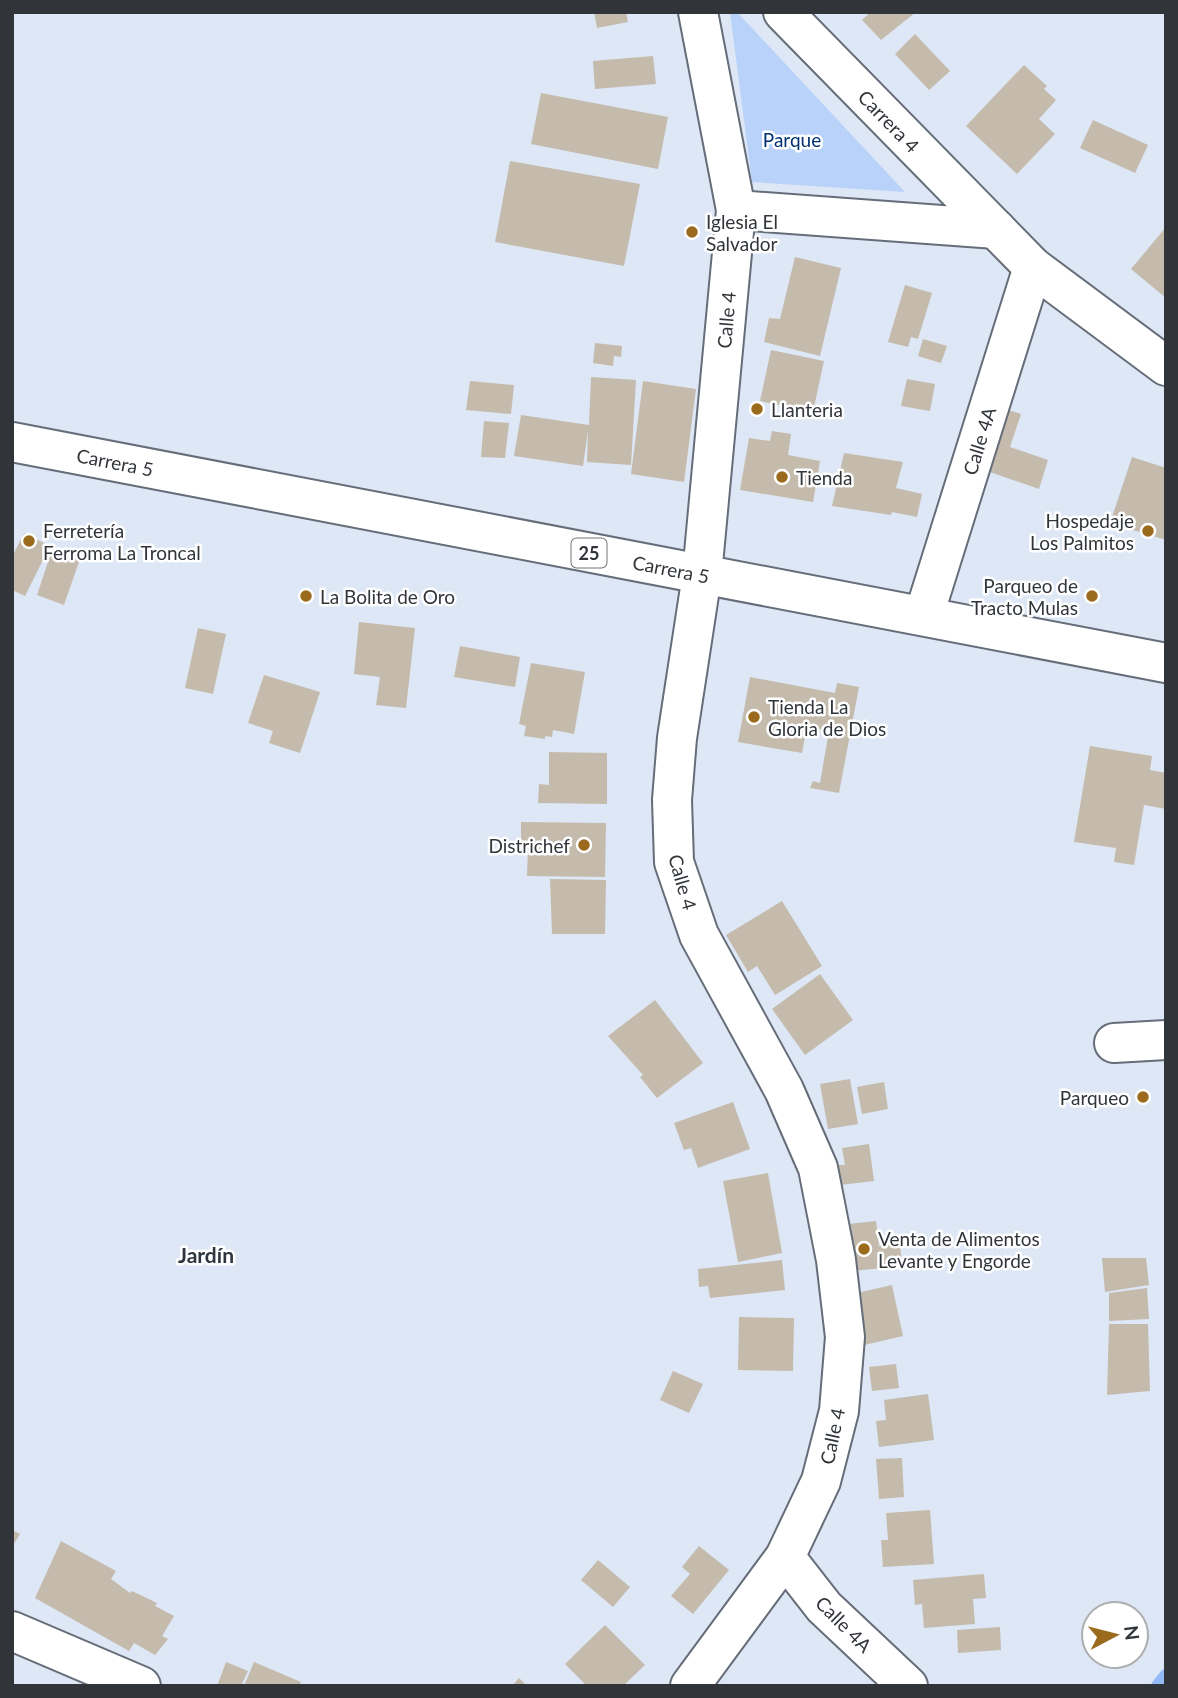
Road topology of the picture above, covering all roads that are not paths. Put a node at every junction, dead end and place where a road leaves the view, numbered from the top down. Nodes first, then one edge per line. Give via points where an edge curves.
1 (698, 12) edge
2 (783, 12) edge
3 (736, 210) junction
4 (996, 229) junction
5 (1033, 267) junction
6 (1166, 366) edge
7 (12, 442) edge
8 (702, 575) junction
9 (924, 615) junction
10 (1166, 663) edge
11 (1166, 1040) edge
12 (1114, 1043) dead end
13 (785, 1557) junction
14 (12, 1631) edge
15 (141, 1686) edge
16 (690, 1686) edge
17 (908, 1686) edge

1 - 3 main road, Calle 4
2 - 4 main road, Carrera 4
3 - 4 main road
3 - 8 main road, Calle 4
4 - 5 main road, Carrera 4
5 - 6 main road, Carrera 4
5 - 9 main road, Calle 4A
7 - 8 main road, Carrera 5 / 25
8 - 9 main road, Carrera 5 / 25
8 - 13 main road, Calle 4 via 677,738 674,862 699,935 784,1090 818,1168 845,1337 839,1411 821,1481
9 - 10 main road, Carrera 5 / 25
11 - 12 main road
13 - 16 main road, Calle 4
13 - 17 main road, Calle 4A via 824,1607
14 - 15 main road

